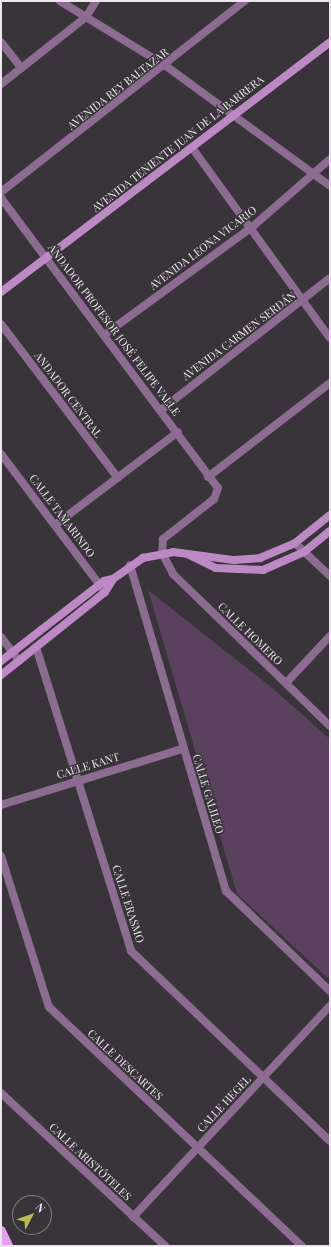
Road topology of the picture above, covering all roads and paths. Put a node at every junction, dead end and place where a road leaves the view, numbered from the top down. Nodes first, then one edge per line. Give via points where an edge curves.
1 (60, 1) edge
2 (96, 1) edge
3 (245, 1) edge
4 (86, 17) junction
5 (1, 42) edge
6 (330, 42) edge
7 (166, 66) junction
8 (21, 68) junction
9 (1, 84) edge
10 (233, 114) junction
11 (193, 149) junction
12 (330, 159) edge
13 (311, 173) junction
14 (330, 186) edge
15 (1, 192) edge
16 (1, 198) edge
17 (251, 228) junction
18 (46, 258) junction
19 (330, 278) edge
20 (1, 292) edge
21 (305, 300) junction
22 (1, 324) edge
23 (104, 335) junction
24 (330, 338) edge
25 (330, 383) edge
26 (161, 410) junction
27 (178, 432) junction
28 (1, 454) edge
29 (208, 477) junction
30 (118, 478) junction
31 (330, 515) edge
32 (54, 525) junction
33 (330, 531) edge
34 (295, 543) junction
35 (304, 552) junction
36 (162, 553) junction
37 (187, 554) junction
38 (130, 565) junction
39 (330, 576) edge
40 (113, 579) junction
41 (99, 584) junction
42 (105, 592) junction
43 (330, 636) edge
44 (1, 637) edge
45 (36, 647) junction
46 (13, 652) junction
47 (19, 661) junction
48 (1, 662) edge
49 (1, 675) edge
50 (286, 683) junction
51 (330, 726) edge
52 (182, 748) junction
53 (77, 781) junction
54 (1, 805) edge
55 (1, 856) edge
56 (330, 991) edge
57 (330, 1006) edge
58 (262, 1078) junction
59 (1, 1093) edge
60 (330, 1141) edge
61 (197, 1148) junction
62 (133, 1216) junction
63 (1, 1231) edge
64 (8, 1246) edge
65 (165, 1246) edge
66 (302, 1246) edge

1 - 4 street
2 - 4 street
3 - 7 street, AVENIDA REY BALTAZAR
4 - 7 street
4 - 8 street
5 - 8 street
6 - 10 street, AVENIDA TENIENTE JUAN DE LA BARRERA
7 - 10 street
7 - 15 street, AVENIDA REY BALTAZAR
8 - 9 street
10 - 11 street, AVENIDA TENIENTE JUAN DE LA BARRERA
10 - 13 street
11 - 17 street
11 - 18 street, AVENIDA TENIENTE JUAN DE LA BARRERA
12 - 13 street, AVENIDA LEONA VICARIO
13 - 14 street
13 - 17 street, AVENIDA LEONA VICARIO
16 - 18 street, ANDADOR PROFESOR JOSÉ FELIPE VALLE
17 - 21 street
17 - 23 street, AVENIDA LEONA VICARIO
18 - 20 street, AVENIDA TENIENTE JUAN DE LA BARRERA
18 - 23 street, ANDADOR PROFESOR JOSÉ FELIPE VALLE
19 - 21 street, AVENIDA CARMEN SERDÁN
21 - 24 street
21 - 26 street, AVENIDA CARMEN SERDÁN
22 - 30 street, ANDADOR CENTRAL
23 - 26 street, ANDADOR PROFESOR JOSÉ FELIPE VALLE
25 - 29 street
26 - 27 street, ANDADOR PROFESOR JOSÉ FELIPE VALLE
27 - 29 street, ANDADOR PROFESOR JOSÉ FELIPE VALLE
27 - 30 street
28 - 32 street, CALLE TAMARINDO
29 - 36 street, ANDADOR PROFESOR JOSÉ FELIPE VALLE via 218,488 216,496 164,539
30 - 32 street
31 - 34 street
32 - 41 street, CALLE TAMARINDO
33 - 35 street
34 - 35 street
34 - 37 street via 272,556 249,560
35 - 37 street via 276,566 247,572 216,568
35 - 39 street
36 - 37 street
36 - 38 street
36 - 50 street, CALLE HOMERO via 183,585
38 - 40 street
38 - 52 street, CALLE GALILEO
40 - 41 street
40 - 42 street
41 - 42 street, CALLE TAMARINDO
41 - 46 street
42 - 45 street
43 - 50 street
44 - 46 street
45 - 47 street
45 - 53 street, CALLE ERASMO
46 - 47 street
46 - 48 street
47 - 49 street
50 - 51 street, CALLE HOMERO
52 - 53 street, CALLE KANT
52 - 56 street, CALLE GALILEO via 226,891
53 - 54 street, CALLE KANT
53 - 58 street, CALLE ERASMO via 131,951
55 - 61 street, CALLE DESCARTES via 49,1008
57 - 58 street, CALLE HEGEL
58 - 60 street, CALLE ERASMO
58 - 61 street, CALLE HEGEL
59 - 62 street, CALLE ARISTÓTELES
61 - 62 street, CALLE HEGEL
61 - 66 street, CALLE DESCARTES
62 - 65 street, CALLE ARISTÓTELES
63 - 64 main road

